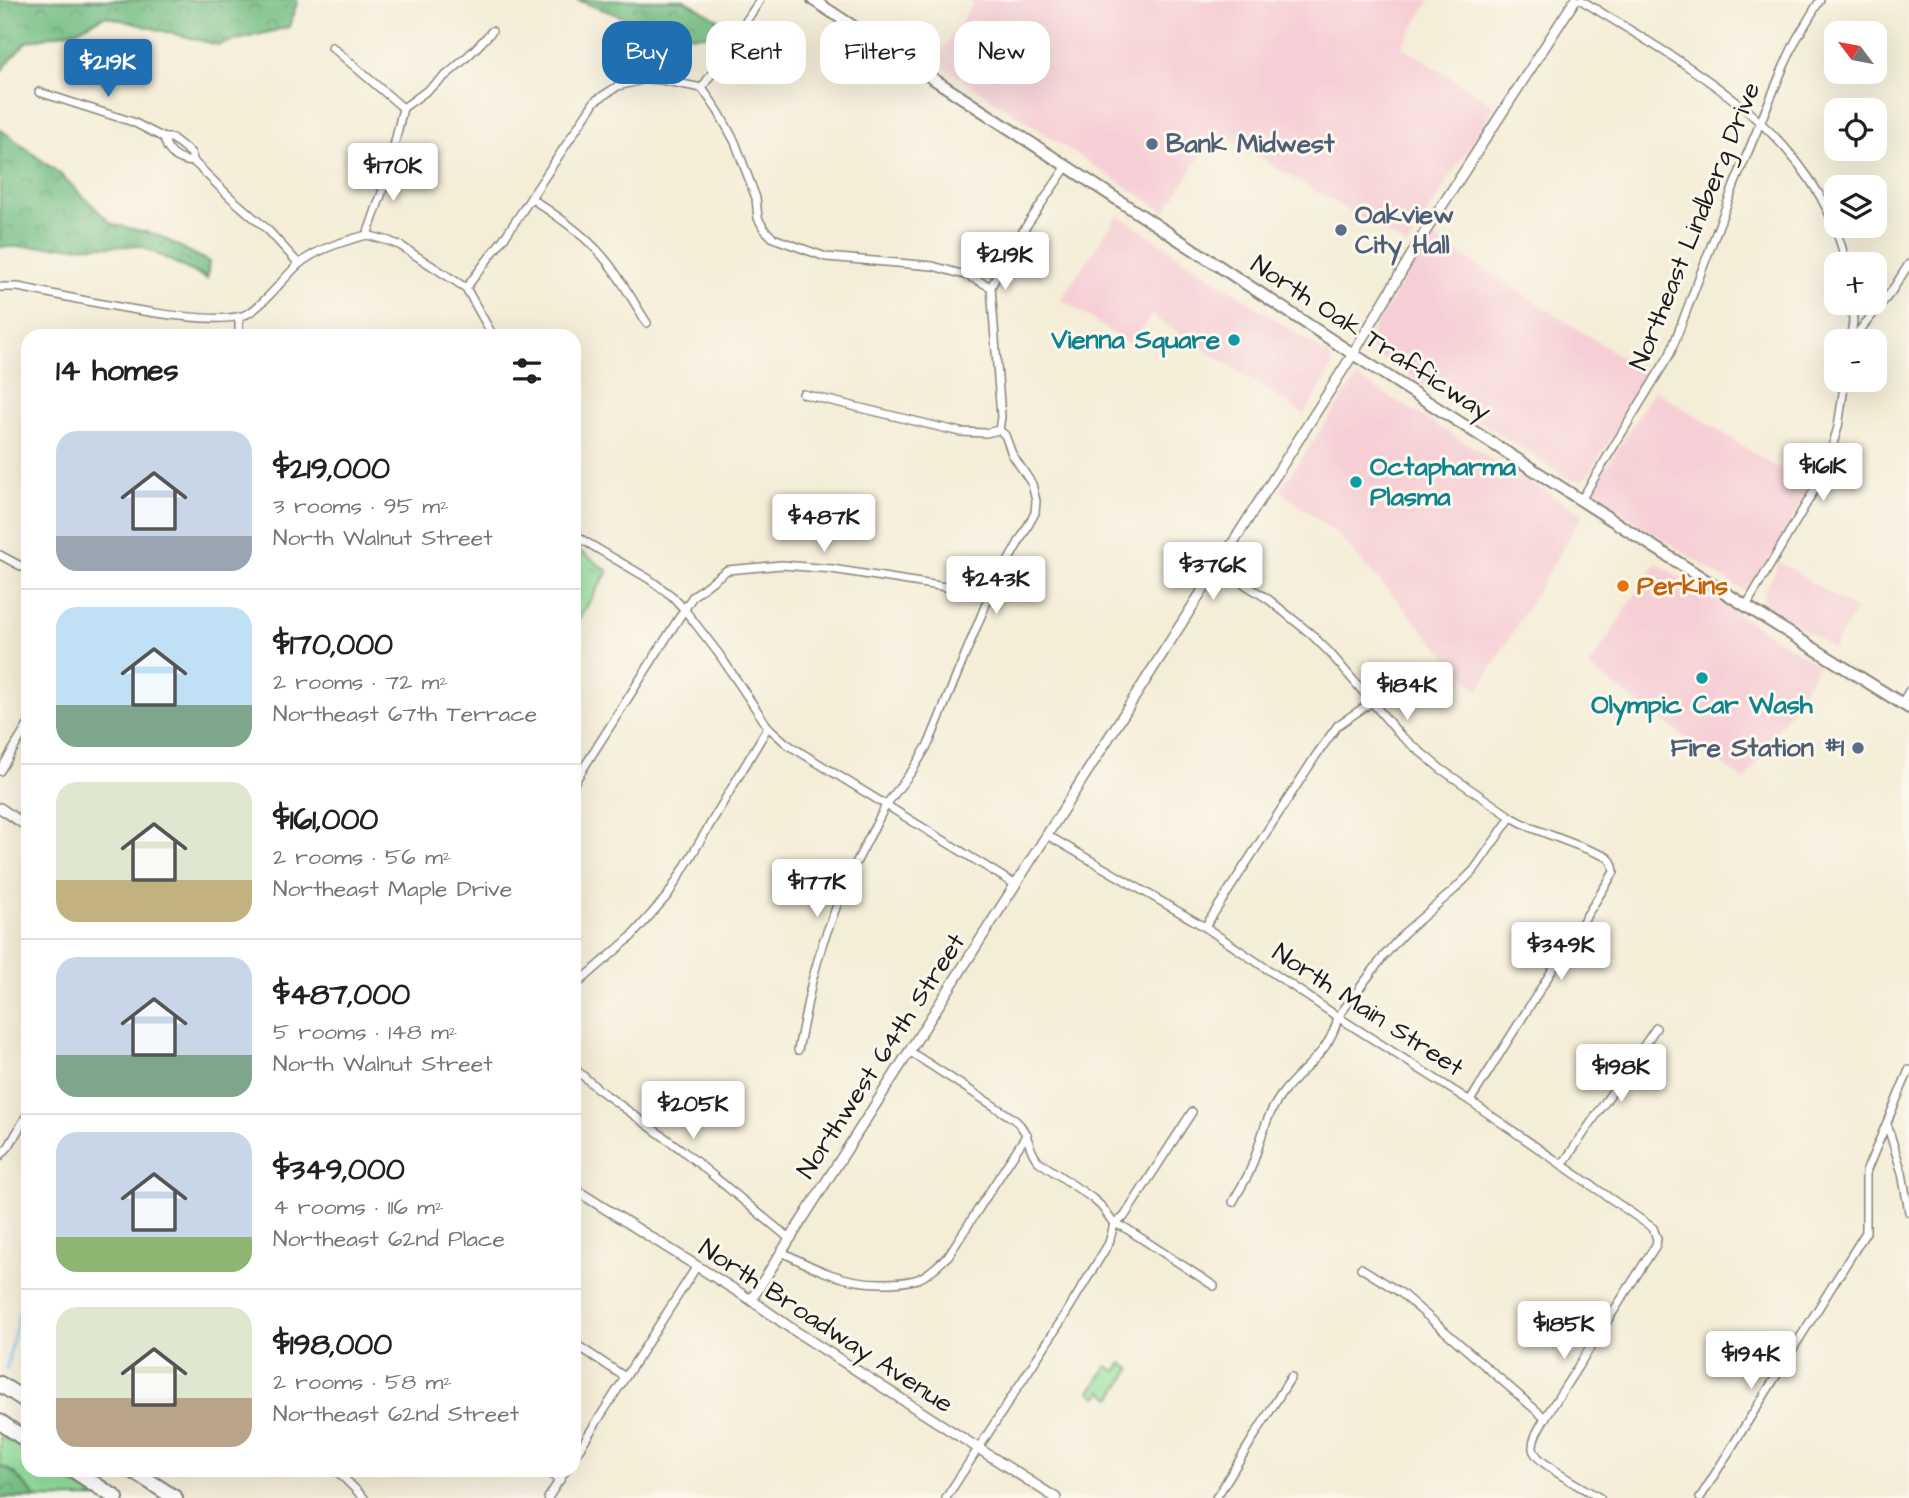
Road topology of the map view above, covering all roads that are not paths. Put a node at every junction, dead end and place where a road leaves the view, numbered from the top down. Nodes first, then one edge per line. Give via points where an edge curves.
1 (760, 0) edge
2 (813, 0) edge
3 (1575, 0) edge
4 (1581, 0) edge
5 (1821, 0) edge
6 (492, 32) dead end
7 (332, 47) dead end
8 (702, 88) junction
9 (39, 92) dead end
10 (403, 108) junction
11 (1760, 122) junction
12 (1067, 166) junction
13 (531, 198) junction
14 (367, 235) junction
15 (1843, 252) edge
16 (299, 264) junction
17 (1909, 264) edge
18 (0, 287) edge
19 (991, 287) junction
20 (466, 288) junction
21 (239, 317) junction
22 (646, 323) dead end
23 (239, 329) edge
24 (489, 329) edge
25 (1860, 329) edge
26 (1353, 354) junction
27 (1843, 392) edge
28 (803, 394) dead end
29 (999, 430) junction
30 (1581, 500) junction
31 (581, 539) edge
32 (0, 555) edge
33 (21, 566) edge
34 (1217, 567) junction
35 (990, 594) junction
36 (1746, 606) junction
37 (684, 609) junction
38 (1909, 691) edge
39 (1372, 702) junction
40 (1905, 706) edge
41 (768, 727) junction
42 (21, 736) edge
43 (0, 771) edge
44 (581, 772) edge
45 (886, 806) junction
46 (0, 808) edge
47 (1511, 817) junction
48 (21, 822) edge
49 (1047, 835) junction
50 (1016, 885) junction
51 (1205, 927) junction
52 (581, 981) edge
53 (1338, 1017) junction
54 (1656, 1028) dead end
55 (798, 1051) dead end
56 (909, 1051) junction
57 (1909, 1070) edge
58 (581, 1074) edge
59 (1470, 1101) junction
60 (1192, 1112) dead end
61 (1887, 1123) junction
62 (21, 1125) edge
63 (1027, 1134) junction
64 (0, 1156) edge
65 (1562, 1165) junction
66 (581, 1193) edge
67 (1233, 1202) dead end
68 (1909, 1212) edge
69 (1114, 1224) junction
70 (790, 1240) junction
71 (782, 1252) junction
72 (697, 1266) junction
73 (1361, 1268) dead end
74 (1214, 1286) dead end
75 (751, 1300) junction
76 (581, 1348) edge
77 (625, 1377) junction
78 (1291, 1377) dead end
79 (0, 1384) edge
80 (21, 1398) edge
81 (1545, 1418) junction
82 (0, 1422) edge
83 (21, 1436) edge
84 (581, 1446) edge
85 (977, 1448) junction
86 (84, 1477) edge
87 (143, 1477) edge
88 (343, 1477) edge
89 (555, 1477) edge
90 (562, 1477) edge
91 (560, 1480) junction
92 (116, 1498) edge
93 (175, 1498) edge
94 (364, 1498) edge
95 (548, 1498) edge
96 (946, 1498) edge
97 (1056, 1498) edge
98 (1216, 1498) edge
99 (1600, 1498) edge
100 (1700, 1498) edge

1 - 8 street
2 - 12 main road, North Oak Trafficway
3 - 26 street, Northwest 64th Street via 1425,232
4 - 11 street via 1733,98
5 - 11 street, Northeast Lindberg Drive via 1788,57
6 - 10 street via 470,57
7 - 10 street
8 - 13 street via 646,79 606,93 595,101
8 - 19 street via 735,142 756,198 758,218 773,238 826,257 933,266
9 - 16 street via 172,138
10 - 14 street
11 - 15 street via 1816,189
11 - 30 street, Northeast Lindberg Drive via 1670,354
12 - 19 street via 1010,250
12 - 26 main road, North Oak Trafficway
13 - 20 street
13 - 22 street via 597,250
14 - 16 street via 327,248
14 - 20 street via 401,246
16 - 21 street
17 - 25 street
18 - 21 street via 167,315
19 - 29 street
20 - 24 street
21 - 23 street
26 - 30 main road, North Oak Trafficway
26 - 34 street, Northwest 64th Street
27 - 36 street via 1826,467
28 - 29 street via 960,432
29 - 35 street via 1032,484 1036,501 1035,513
30 - 36 main road, North Oak Trafficway
31 - 37 street via 657,585
32 - 33 street
34 - 39 street via 1290,615
34 - 49 street, Northwest 64th Street
35 - 37 street via 858,572 782,565 726,570
35 - 45 street via 929,743
36 - 40 main road, North Oak Trafficway
37 - 41 street
37 - 44 street
38 - 40 street
39 - 47 street via 1424,757
39 - 51 street via 1338,725
41 - 45 street via 787,744
41 - 52 street via 668,895 632,937
42 - 43 street
45 - 50 street
45 - 55 street via 834,913 812,981
46 - 48 street
47 - 53 street via 1474,870 1404,933
47 - 59 street via 1605,856 1614,872
49 - 50 street, Northwest 64th Street
49 - 51 street, North Main Street
50 - 56 street, Northwest 64th Street
51 - 53 street, North Main Street
53 - 59 street, North Main Street
53 - 67 street via 1321,1053 1283,1093 1267,1118 1249,1172
54 - 65 street
56 - 63 street via 1005,1113
56 - 70 street, Northwest 64th Street
57 - 61 street
58 - 70 street
59 - 65 street, North Main Street
60 - 69 street via 1124,1217
61 - 68 street
61 - 100 street via 1866,1172 1866,1232
62 - 64 street
63 - 69 street via 1038,1161 1092,1198
63 - 71 street via 948,1256 919,1278 887,1283 844,1279
65 - 81 street, North Main Street via 1653,1228 1656,1245
66 - 72 street, North Broadway Avenue
69 - 74 street
69 - 85 street via 1109,1243
70 - 71 street, Northwest 64th Street
71 - 75 street, Northwest 64th Street
72 - 75 street, North Broadway Avenue
72 - 77 street
73 - 81 street via 1401,1293
75 - 85 street, North Broadway Avenue
76 - 77 street
77 - 84 street
78 - 98 street
79 - 80 highway
81 - 99 street via 1533,1448 1539,1460
82 - 83 highway
85 - 96 street
85 - 97 street, North Broadway Avenue
86 - 92 highway
87 - 93 highway
88 - 94 street
89 - 91 street
90 - 91 street
91 - 95 street

